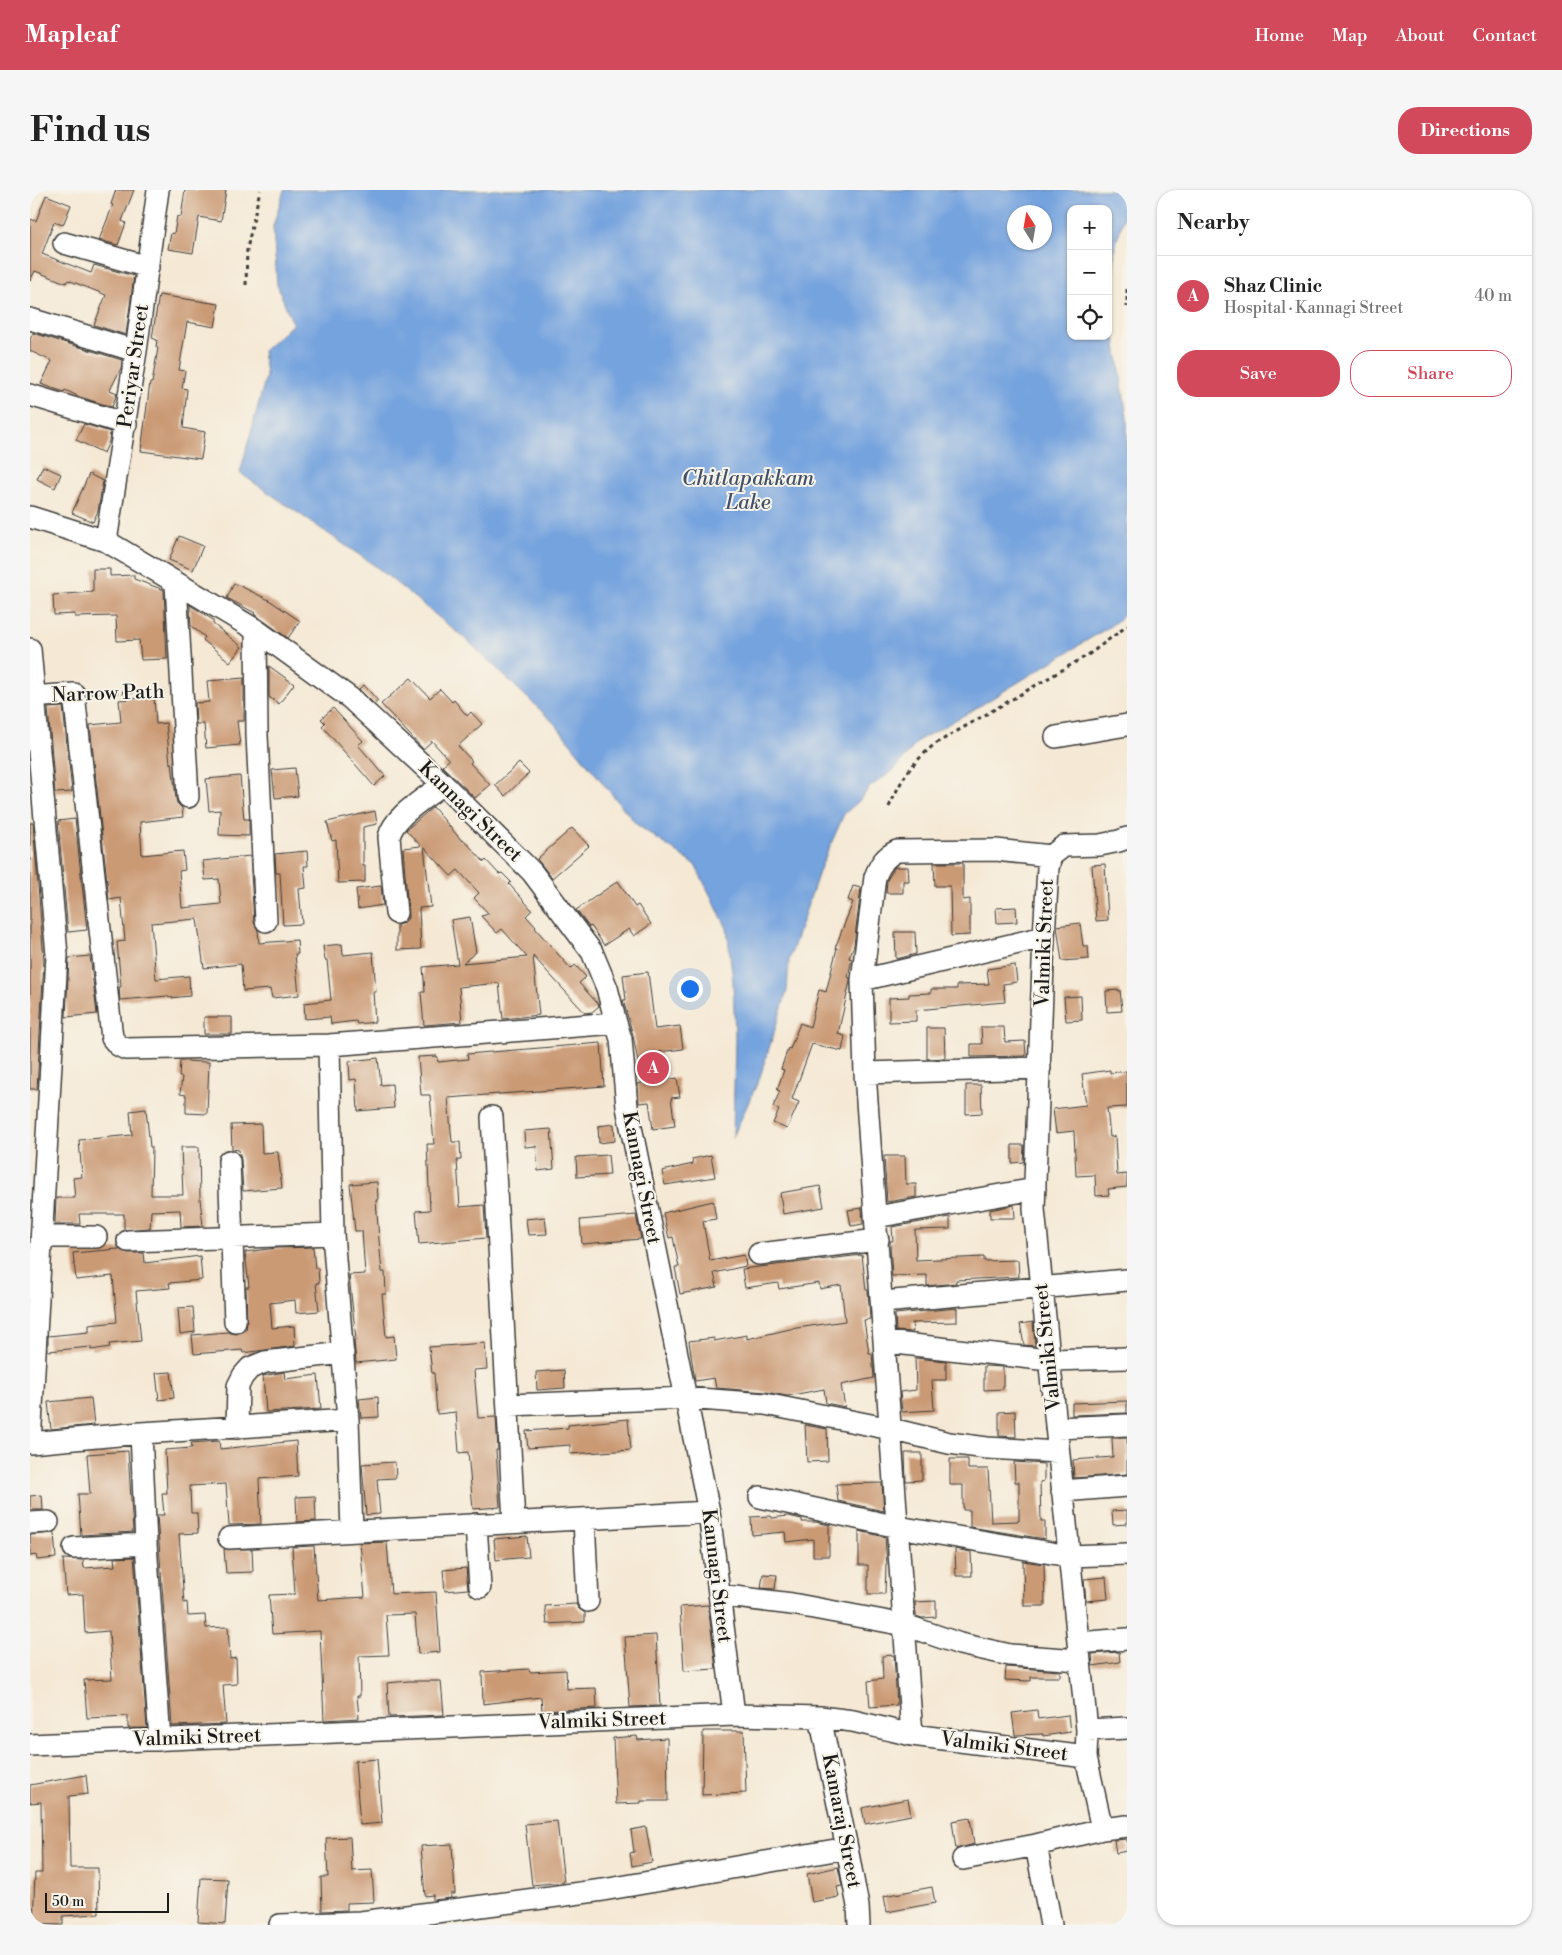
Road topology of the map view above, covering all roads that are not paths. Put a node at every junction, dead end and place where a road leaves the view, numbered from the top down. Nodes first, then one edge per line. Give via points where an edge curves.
1 (158, 190) edge
2 (64, 243) dead end
3 (148, 267) junction
4 (30, 319) edge
5 (136, 351) junction
6 (30, 394) edge
7 (126, 424) junction
8 (30, 517) edge
9 (106, 541) junction
10 (176, 584) junction
11 (256, 630) junction
12 (30, 649) edge
13 (32, 697) edge
14 (1127, 725) edge
15 (1056, 737) dead end
16 (443, 784) junction
17 (188, 797) dead end
18 (1127, 838) edge
19 (1051, 856) junction
20 (396, 913) dead end
21 (266, 921) dead end
22 (1044, 937) junction
23 (862, 980) junction
24 (616, 1023) junction
25 (329, 1045) junction
26 (1040, 1068) junction
27 (865, 1073) junction
28 (492, 1117) dead end
29 (229, 1161) dead end
30 (1034, 1190) junction
31 (876, 1217) junction
32 (332, 1234) junction
33 (231, 1236) junction
34 (42, 1237) junction
35 (96, 1237) dead end
36 (878, 1240) junction
37 (128, 1241) dead end
38 (760, 1254) dead end
39 (1127, 1280) edge
40 (1042, 1287) junction
41 (883, 1302) junction
42 (235, 1322) dead end
43 (886, 1342) junction
44 (343, 1353) junction
45 (1127, 1358) edge
46 (1049, 1360) junction
47 (686, 1398) junction
48 (509, 1405) junction
49 (348, 1420) junction
50 (1127, 1425) edge
51 (237, 1428) junction
52 (1056, 1428) junction
53 (892, 1429) junction
54 (141, 1433) junction
55 (30, 1443) edge
56 (1058, 1452) junction
57 (1127, 1486) edge
58 (1062, 1491) junction
59 (760, 1497) dead end
60 (709, 1512) junction
61 (584, 1519) junction
62 (514, 1522) junction
63 (476, 1524) junction
64 (898, 1527) junction
65 (352, 1531) junction
66 (229, 1538) dead end
67 (146, 1544) junction
68 (74, 1548) dead end
69 (1127, 1554) edge
70 (1069, 1556) junction
71 (480, 1587) dead end
72 (719, 1595) junction
73 (588, 1601) dead end
74 (905, 1625) junction
75 (1127, 1639) edge
76 (1079, 1652) junction
77 (734, 1715) junction
78 (820, 1717) junction
79 (1127, 1728) edge
80 (1087, 1730) junction
81 (912, 1735) junction
82 (160, 1740) junction
83 (30, 1745) edge
84 (1086, 1757) junction
85 (1127, 1826) edge
86 (1102, 1829) junction
87 (1036, 1845) junction
88 (847, 1848) junction
89 (963, 1859) dead end
90 (280, 1925) edge
91 (859, 1925) edge
92 (1051, 1925) edge

1 - 3 street, Periyar Street
2 - 3 street
3 - 5 street, Periyar Street
4 - 5 street
5 - 7 street, Periyar Street
6 - 7 street
7 - 9 street, Periyar Street
8 - 9 street, Kannagi Street
9 - 10 street, Kannagi Street
10 - 11 street, Kannagi Street
10 - 17 street
11 - 16 street, Kannagi Street via 350,698
11 - 21 street via 257,735
12 - 13 street
13 - 25 street, Narrow Path via 74,694 112,1038 126,1049
13 - 34 street via 57,955
14 - 15 street
16 - 20 street via 401,817 391,829
16 - 24 street, Kannagi Street via 532,872 592,952 608,988
18 - 19 street, Valmiki Street via 1100,845 1064,846
19 - 22 street, Valmiki Street
19 - 23 street via 996,850 897,851 887,856 875,877
22 - 23 street
22 - 26 street, Valmiki Street
23 - 27 street
24 - 25 street
24 - 47 street, Kannagi Street via 621,1038 627,1107
25 - 32 street
26 - 27 street
26 - 30 street, Valmiki Street
27 - 31 street
28 - 48 street
29 - 33 street
30 - 31 street
30 - 40 street, Valmiki Street
31 - 36 street
32 - 33 street
32 - 44 street
33 - 37 street
33 - 42 street
34 - 35 street
34 - 55 street
36 - 38 street
36 - 41 street
39 - 40 street
40 - 41 street
40 - 46 street, Valmiki Street
41 - 43 street
43 - 46 street
43 - 53 street
44 - 49 street
44 - 51 street via 265,1362 250,1368 238,1386
45 - 46 street
46 - 52 street, Valmiki Street
47 - 48 street
47 - 53 street via 765,1404
47 - 60 street, Kannagi Street
48 - 62 street
49 - 51 street
49 - 65 street
50 - 52 street
51 - 54 street
52 - 56 street, Valmiki Street
53 - 56 street via 949,1443
53 - 64 street
54 - 55 street
54 - 67 street
56 - 58 street, Valmiki Street
57 - 58 street
58 - 70 street, Valmiki Street
59 - 64 street
60 - 61 street
60 - 72 street, Kannagi Street
61 - 62 street
61 - 73 street
62 - 63 street
63 - 65 street
63 - 71 street
64 - 70 street
64 - 74 street
65 - 66 street
67 - 68 street
67 - 82 street
69 - 70 street
70 - 76 street, Valmiki Street
72 - 74 street via 792,1604
72 - 77 street, Kannagi Street
74 - 76 street via 960,1644 1010,1655
74 - 81 street
75 - 76 street
76 - 80 street, Valmiki Street
77 - 78 street, Valmiki Street
77 - 82 street, Valmiki Street
78 - 81 street, Valmiki Street
78 - 88 street, Kamaraj Street
79 - 80 street
80 - 84 street, Valmiki Street
81 - 84 street, Valmiki Street
82 - 83 street, Valmiki Street
84 - 86 street
85 - 86 street
86 - 87 street
87 - 89 street
87 - 92 street
88 - 90 street via 603,1890 361,1922
88 - 91 street, Kamaraj Street

